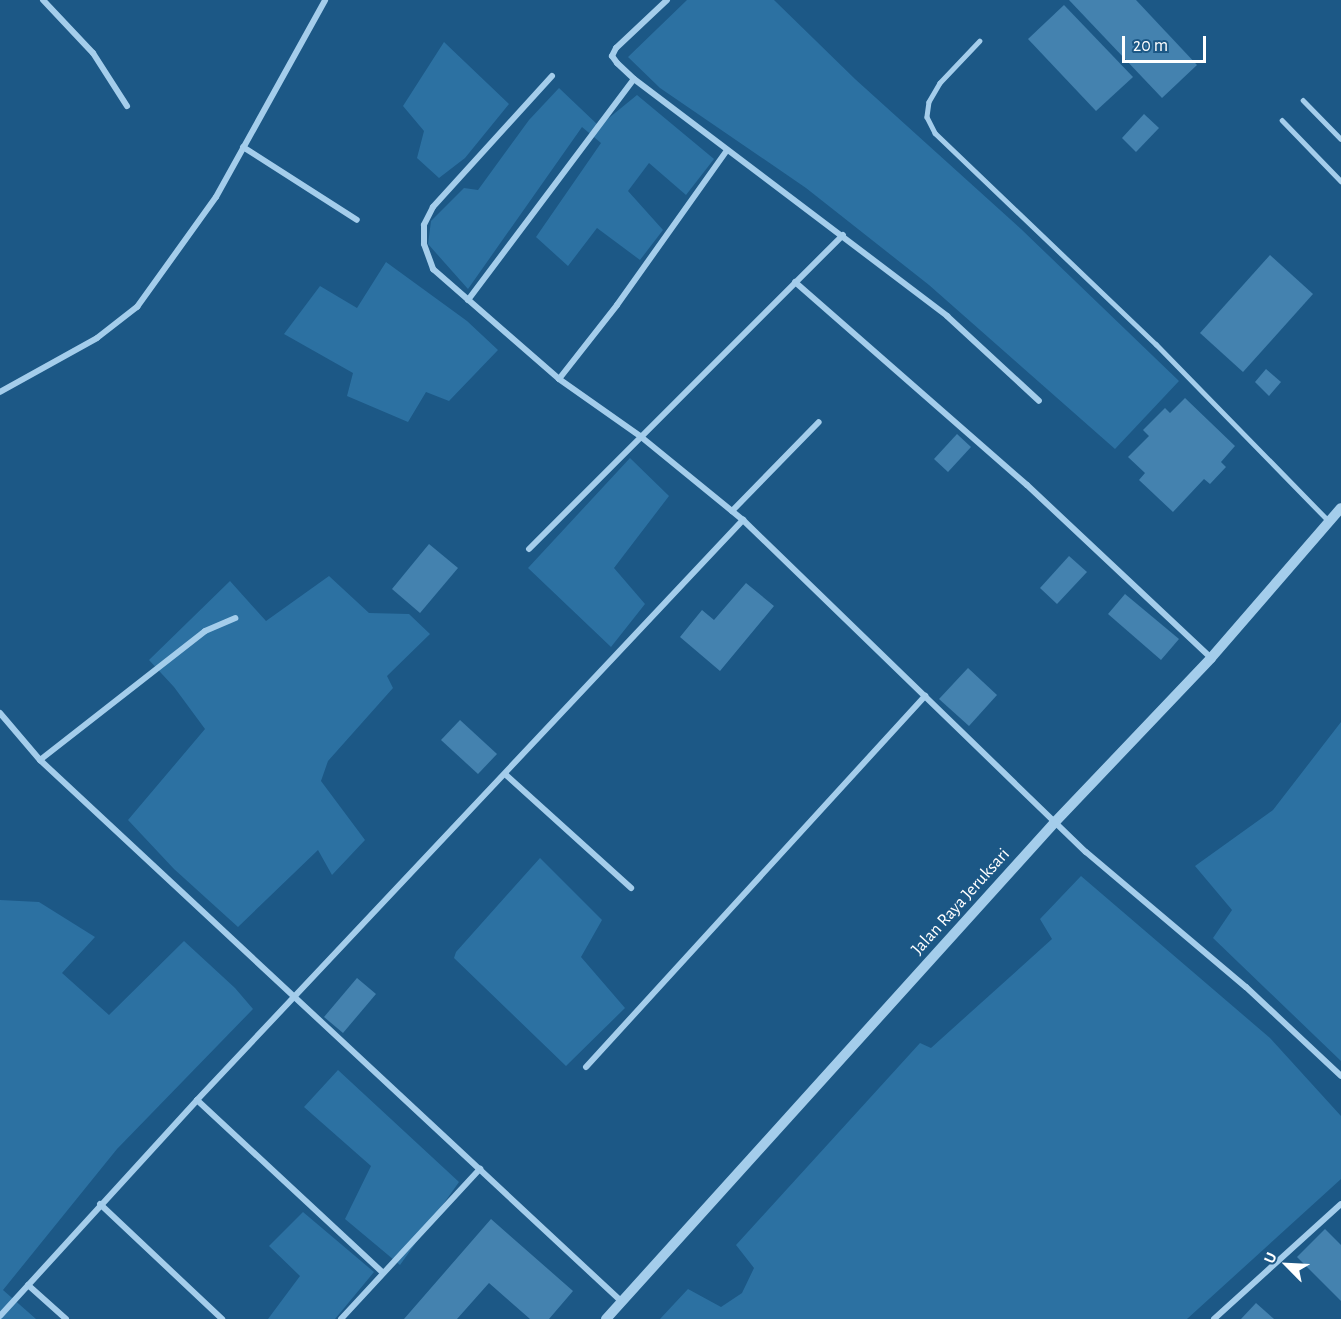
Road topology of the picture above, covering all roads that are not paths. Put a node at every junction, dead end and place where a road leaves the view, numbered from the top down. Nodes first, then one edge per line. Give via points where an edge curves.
1 (43, 0) edge
2 (326, 0) edge
3 (667, 0) edge
4 (980, 41) dead end
5 (552, 76) dead end
6 (634, 79) junction
7 (1303, 100) dead end
8 (127, 106) dead end
9 (1282, 120) dead end
10 (1341, 139) edge
11 (243, 147) junction
12 (728, 150) junction
13 (1341, 181) edge
14 (357, 220) dead end
15 (843, 235) junction
16 (795, 282) junction
17 (468, 300) junction
18 (559, 379) junction
19 (0, 392) edge
20 (1039, 401) dead end
21 (819, 422) dead end
22 (640, 436) junction
23 (1341, 508) edge
24 (732, 511) junction
25 (743, 520) junction
26 (1329, 520) junction
27 (529, 549) dead end
28 (235, 618) dead end
29 (1211, 658) junction
30 (925, 696) junction
31 (0, 713) edge
32 (40, 760) junction
33 (505, 774) junction
34 (1056, 821) junction
35 (631, 888) dead end
36 (294, 999) junction
37 (586, 1067) dead end
38 (1341, 1076) edge
39 (197, 1100) junction
40 (480, 1169) junction
41 (100, 1204) junction
42 (1341, 1204) edge
43 (382, 1272) junction
44 (28, 1285) junction
45 (622, 1302) junction
46 (0, 1316) edge
47 (66, 1319) edge
48 (222, 1319) edge
49 (341, 1319) edge
50 (606, 1319) edge
51 (1214, 1319) edge

1 - 8 street via 93,52
2 - 11 street
3 - 6 street via 612,54
4 - 26 lane via 940,83 929,102 927,117 935,133 1156,344
5 - 17 street via 427,217 424,244 433,268
6 - 12 street
6 - 17 street
7 - 10 lane
9 - 13 lane
11 - 14 street
11 - 19 street via 216,197 137,308 97,338
12 - 15 street
12 - 18 street
15 - 16 street
15 - 20 street via 946,316
16 - 22 street
16 - 29 street via 1027,485
17 - 18 street
18 - 22 street
21 - 24 street
22 - 24 street
22 - 27 street
23 - 26 street, Jalan Raya Jeruksari
24 - 25 street
25 - 30 street
25 - 33 street
26 - 29 street, Jalan Raya Jeruksari
28 - 32 street via 205,631
29 - 34 street, Jalan Raya Jeruksari
30 - 34 street
30 - 37 street
31 - 32 street
32 - 36 street
33 - 35 street
33 - 36 street
34 - 38 street via 1086,852 1246,987
34 - 45 street, Jalan Raya Jeruksari
36 - 39 street
36 - 40 street
39 - 41 street
39 - 43 street
40 - 43 street
40 - 45 street
41 - 44 street
41 - 48 street
42 - 51 street
43 - 49 street
44 - 46 street
44 - 47 street
45 - 50 street, Jalan Raya Jeruksari

